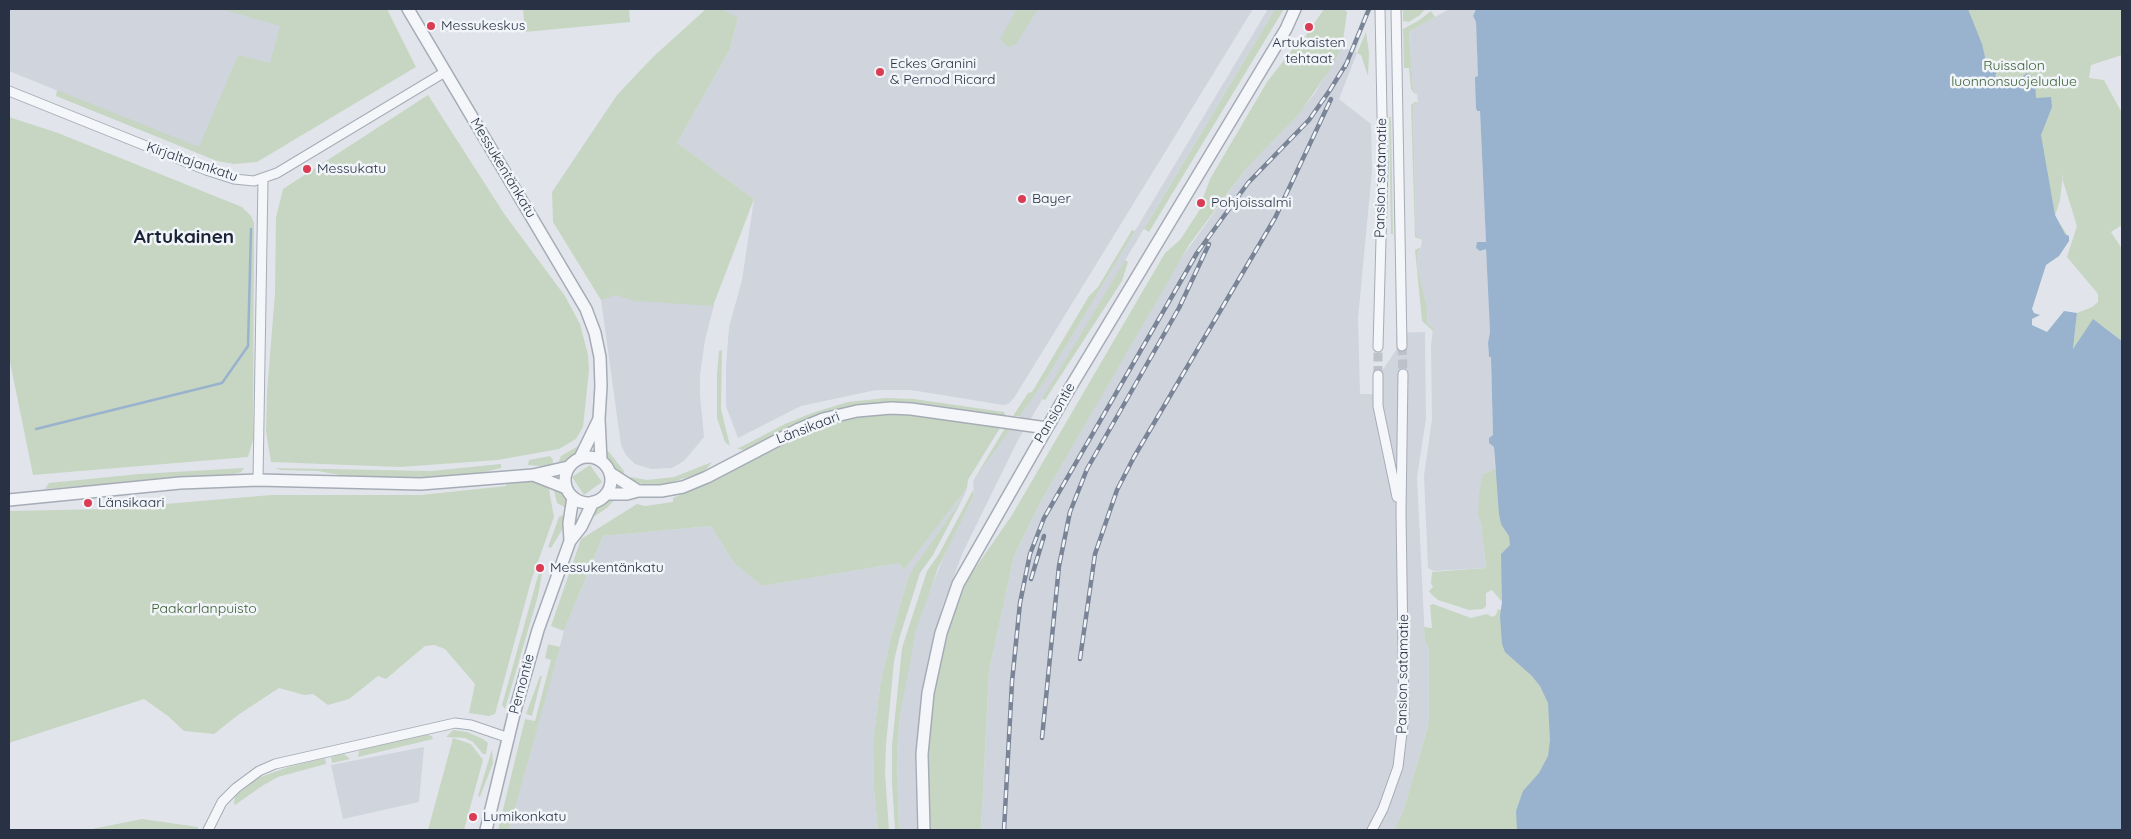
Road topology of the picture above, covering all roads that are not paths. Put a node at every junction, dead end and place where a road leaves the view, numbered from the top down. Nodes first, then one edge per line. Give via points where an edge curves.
1 (408, 9) edge
2 (1295, 9) edge
3 (1304, 9) edge
4 (1380, 9) edge
5 (1396, 9) edge
6 (1286, 29) junction
7 (445, 72) junction
8 (9, 91) edge
9 (262, 179) junction
10 (1402, 346) tunnel mouth
11 (1378, 347) tunnel mouth
12 (1402, 374) tunnel mouth
13 (1378, 375) tunnel mouth
14 (599, 419) junction
15 (1046, 428) junction
16 (580, 458) junction
17 (601, 460) junction
18 (568, 467) junction
19 (610, 474) junction
20 (532, 475) junction
21 (258, 480) junction
22 (638, 491) junction
23 (569, 493) junction
24 (606, 494) junction
25 (9, 500) edge
26 (593, 502) junction
27 (1401, 512) junction
28 (570, 541) junction
29 (509, 738) junction
30 (208, 830) edge
31 (486, 830) edge
32 (924, 830) edge
33 (1372, 830) edge

1 - 7 street, Messukentänkatu
2 - 6 street, Pansiontie
3 - 6 street, Pansiontie
4 - 11 street, Pansion satamatie via 1382,166
5 - 10 street, Pansion satamatie
6 - 15 street, Pansiontie
7 - 9 street, Kirjaltajankatu via 286,168
7 - 14 street, Messukentänkatu via 586,309 600,357
8 - 9 street, Kirjaltajankatu via 206,170 234,179
9 - 21 street
12 - 27 street, Pansion satamatie
13 - 27 street, Pansion satamatie via 1378,406
14 - 16 street, Messukentänkatu
14 - 17 street, Messukentänkatu
15 - 22 street, Länsikaari via 911,409 857,411 798,429 694,483 661,491
15 - 32 street, Pansiontie via 966,566 949,607 934,662 924,723 921,783
16 - 17 street
16 - 18 street
17 - 19 street
18 - 20 street
18 - 23 street via 565,479
19 - 22 street
19 - 24 street
20 - 21 street via 421,484
20 - 23 street
21 - 25 street via 180,483
22 - 24 street, Länsikaari
23 - 26 street via 580,502
23 - 28 street, Pernontie
24 - 26 street
26 - 28 street, Pernontie
27 - 33 street, Pansion satamatie via 1404,715 1396,774
28 - 29 street, Pernontie via 538,630
29 - 30 street via 456,723 275,764 236,788 222,802
29 - 31 street, Pernontie

